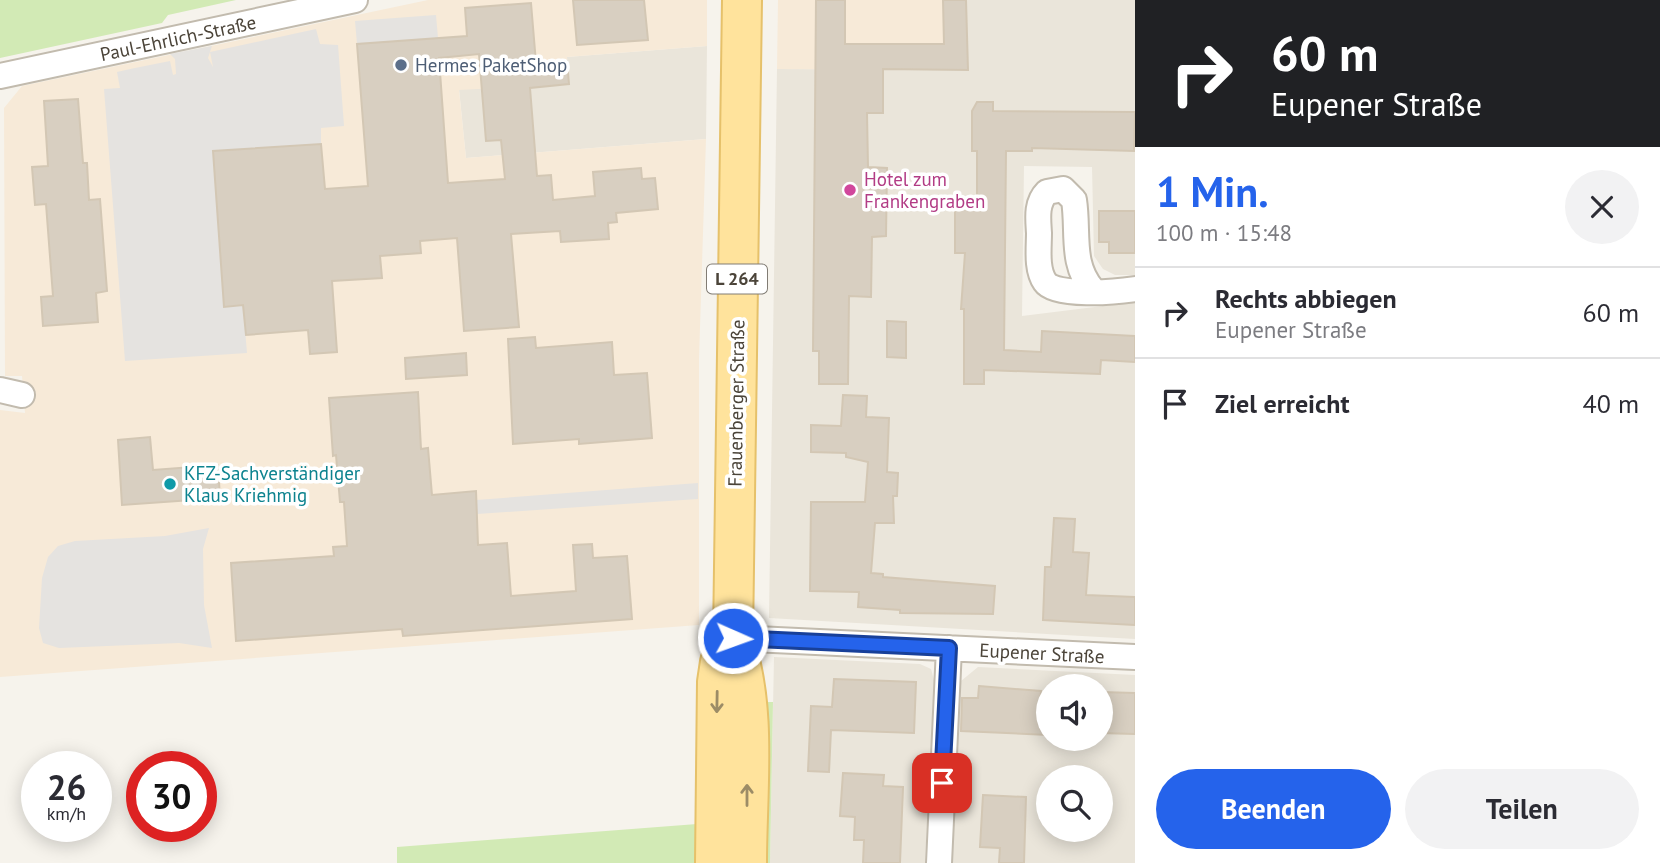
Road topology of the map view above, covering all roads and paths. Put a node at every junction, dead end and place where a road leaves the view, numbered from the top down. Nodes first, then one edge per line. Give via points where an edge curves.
1 (355, 0) edge
2 (741, 0) edge
3 (0, 76) edge
4 (1135, 289) edge
5 (1093, 290) dead end
6 (733, 638) junction
7 (949, 648) junction
8 (1135, 657) edge
9 (715, 863) edge
10 (747, 863) edge
11 (939, 863) edge

1 - 3 street, Paul-Ehrlich-Straße
2 - 6 main road, Frauenberger Straße / L 264
4 - 5 street
6 - 7 street, Eupener Straße
6 -> 9 main road, Frauenberger Straße / L 264 via 720,662 718,682
10 -> 6 main road, Frauenberger Straße / L 264 via 748,697 744,667
7 - 8 street, Eupener Straße
7 - 11 street

